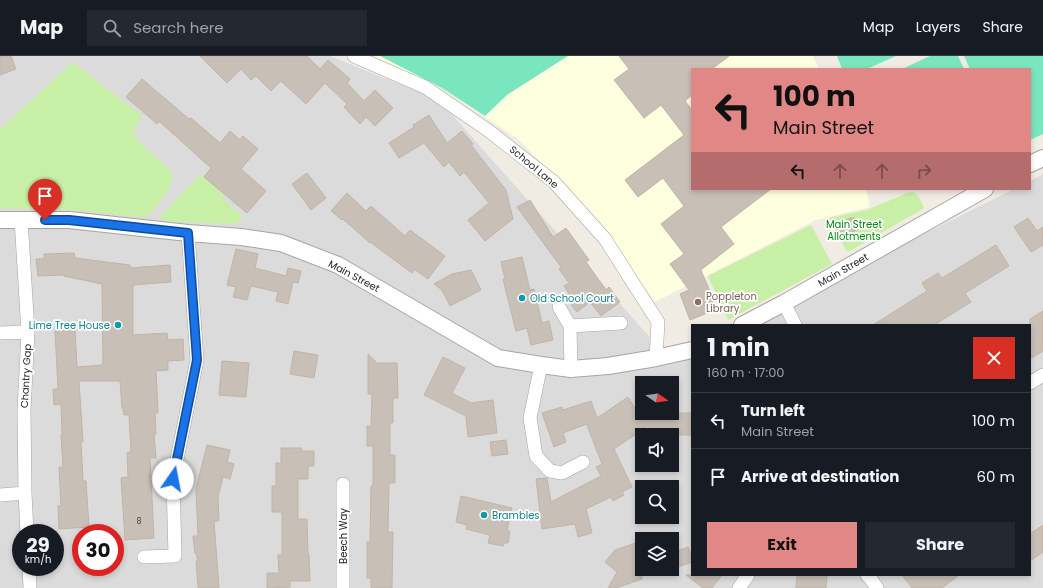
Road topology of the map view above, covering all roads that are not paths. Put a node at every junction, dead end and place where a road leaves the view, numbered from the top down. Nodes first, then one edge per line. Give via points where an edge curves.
1 (354, 56) edge
2 (1043, 158) edge
3 (1031, 164) edge
4 (983, 190) edge
5 (20, 219) junction
6 (0, 220) edge
7 (188, 233) junction
8 (784, 303) junction
9 (559, 307) dead end
10 (621, 324) dead end
11 (744, 324) edge
12 (794, 324) edge
13 (570, 326) junction
14 (28, 332) junction
15 (0, 333) edge
16 (691, 350) edge
17 (656, 358) junction
18 (541, 366) junction
19 (571, 369) junction
20 (1043, 375) edge
21 (1031, 382) edge
22 (583, 462) dead end
23 (343, 484) dead end
24 (25, 493) junction
25 (0, 495) edge
26 (27, 524) edge
27 (144, 557) dead end
28 (29, 576) edge
29 (747, 576) edge
30 (868, 576) edge
31 (30, 588) edge
32 (343, 588) edge
33 (739, 588) edge
34 (877, 588) edge

1 - 17 street, School Lane via 426,87 489,131 554,182 605,239 658,322
2 - 3 street
4 - 8 street, Main Street
5 - 6 street, Main Street
5 - 7 street, Main Street via 69,220
5 - 14 street, Chantry Gap
7 - 18 street, Main Street via 281,243 338,265 498,358
7 - 27 street via 197,360 173,479 175,556
8 - 11 street, Main Street
8 - 12 street
9 - 13 street
10 - 13 street
13 - 19 street
14 - 15 street
14 - 24 street, Chantry Gap via 24,410
16 - 17 street, Main Street
17 - 19 street, Main Street
18 - 19 street, Main Street
18 - 22 street via 530,418 536,456 550,470 562,473
20 - 21 street
23 - 32 street, Beech Way
24 - 25 street
24 - 26 street, Chantry Gap
28 - 31 street
29 - 33 street
30 - 34 street

